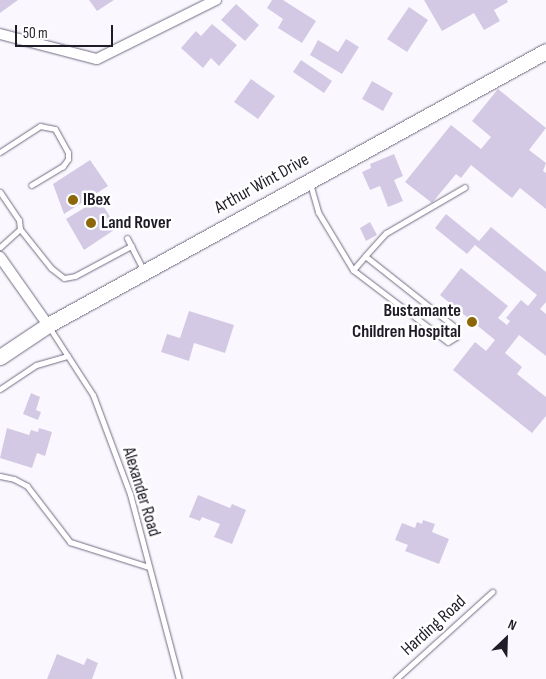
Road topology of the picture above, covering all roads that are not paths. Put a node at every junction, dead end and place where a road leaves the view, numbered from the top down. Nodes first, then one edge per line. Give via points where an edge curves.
1 (216, 0) edge
2 (0, 34) edge
3 (546, 51) edge
4 (0, 152) edge
5 (319, 174) junction
6 (31, 186) dead end
7 (465, 187) dead end
8 (0, 192) edge
9 (20, 229) junction
10 (127, 238) dead end
11 (131, 246) junction
12 (0, 247) edge
13 (365, 256) junction
14 (0, 257) edge
15 (353, 270) junction
16 (144, 271) junction
17 (48, 325) junction
18 (68, 356) junction
19 (0, 357) edge
20 (0, 388) edge
21 (0, 476) edge
22 (149, 567) junction
23 (492, 592) dead end
24 (180, 679) edge
25 (396, 679) edge

1 - 2 street via 97,59
3 - 5 main road, Arthur Wint Drive
4 - 6 lane via 40,126 55,129 68,152 68,159 63,166
5 - 15 lane via 311,187 318,212
5 - 16 main road, Arthur Wint Drive
7 - 13 lane via 386,233
8 - 9 lane via 19,220
9 - 11 lane via 51,268 64,278 75,276
9 - 12 lane
10 - 11 lane
11 - 16 lane
13 - 15 lane
13 - 15 lane via 445,318 456,328 456,337 448,342 438,337
14 - 17 street
16 - 17 main road, Arthur Wint Drive
17 - 18 lane, Alexander Road
17 - 19 main road, Arthur Wint Drive
18 - 20 lane via 36,365
18 - 22 lane, Alexander Road via 93,395 130,494
21 - 22 lane via 27,486 70,542
22 - 24 lane, Alexander Road
23 - 25 lane, Harding Road

